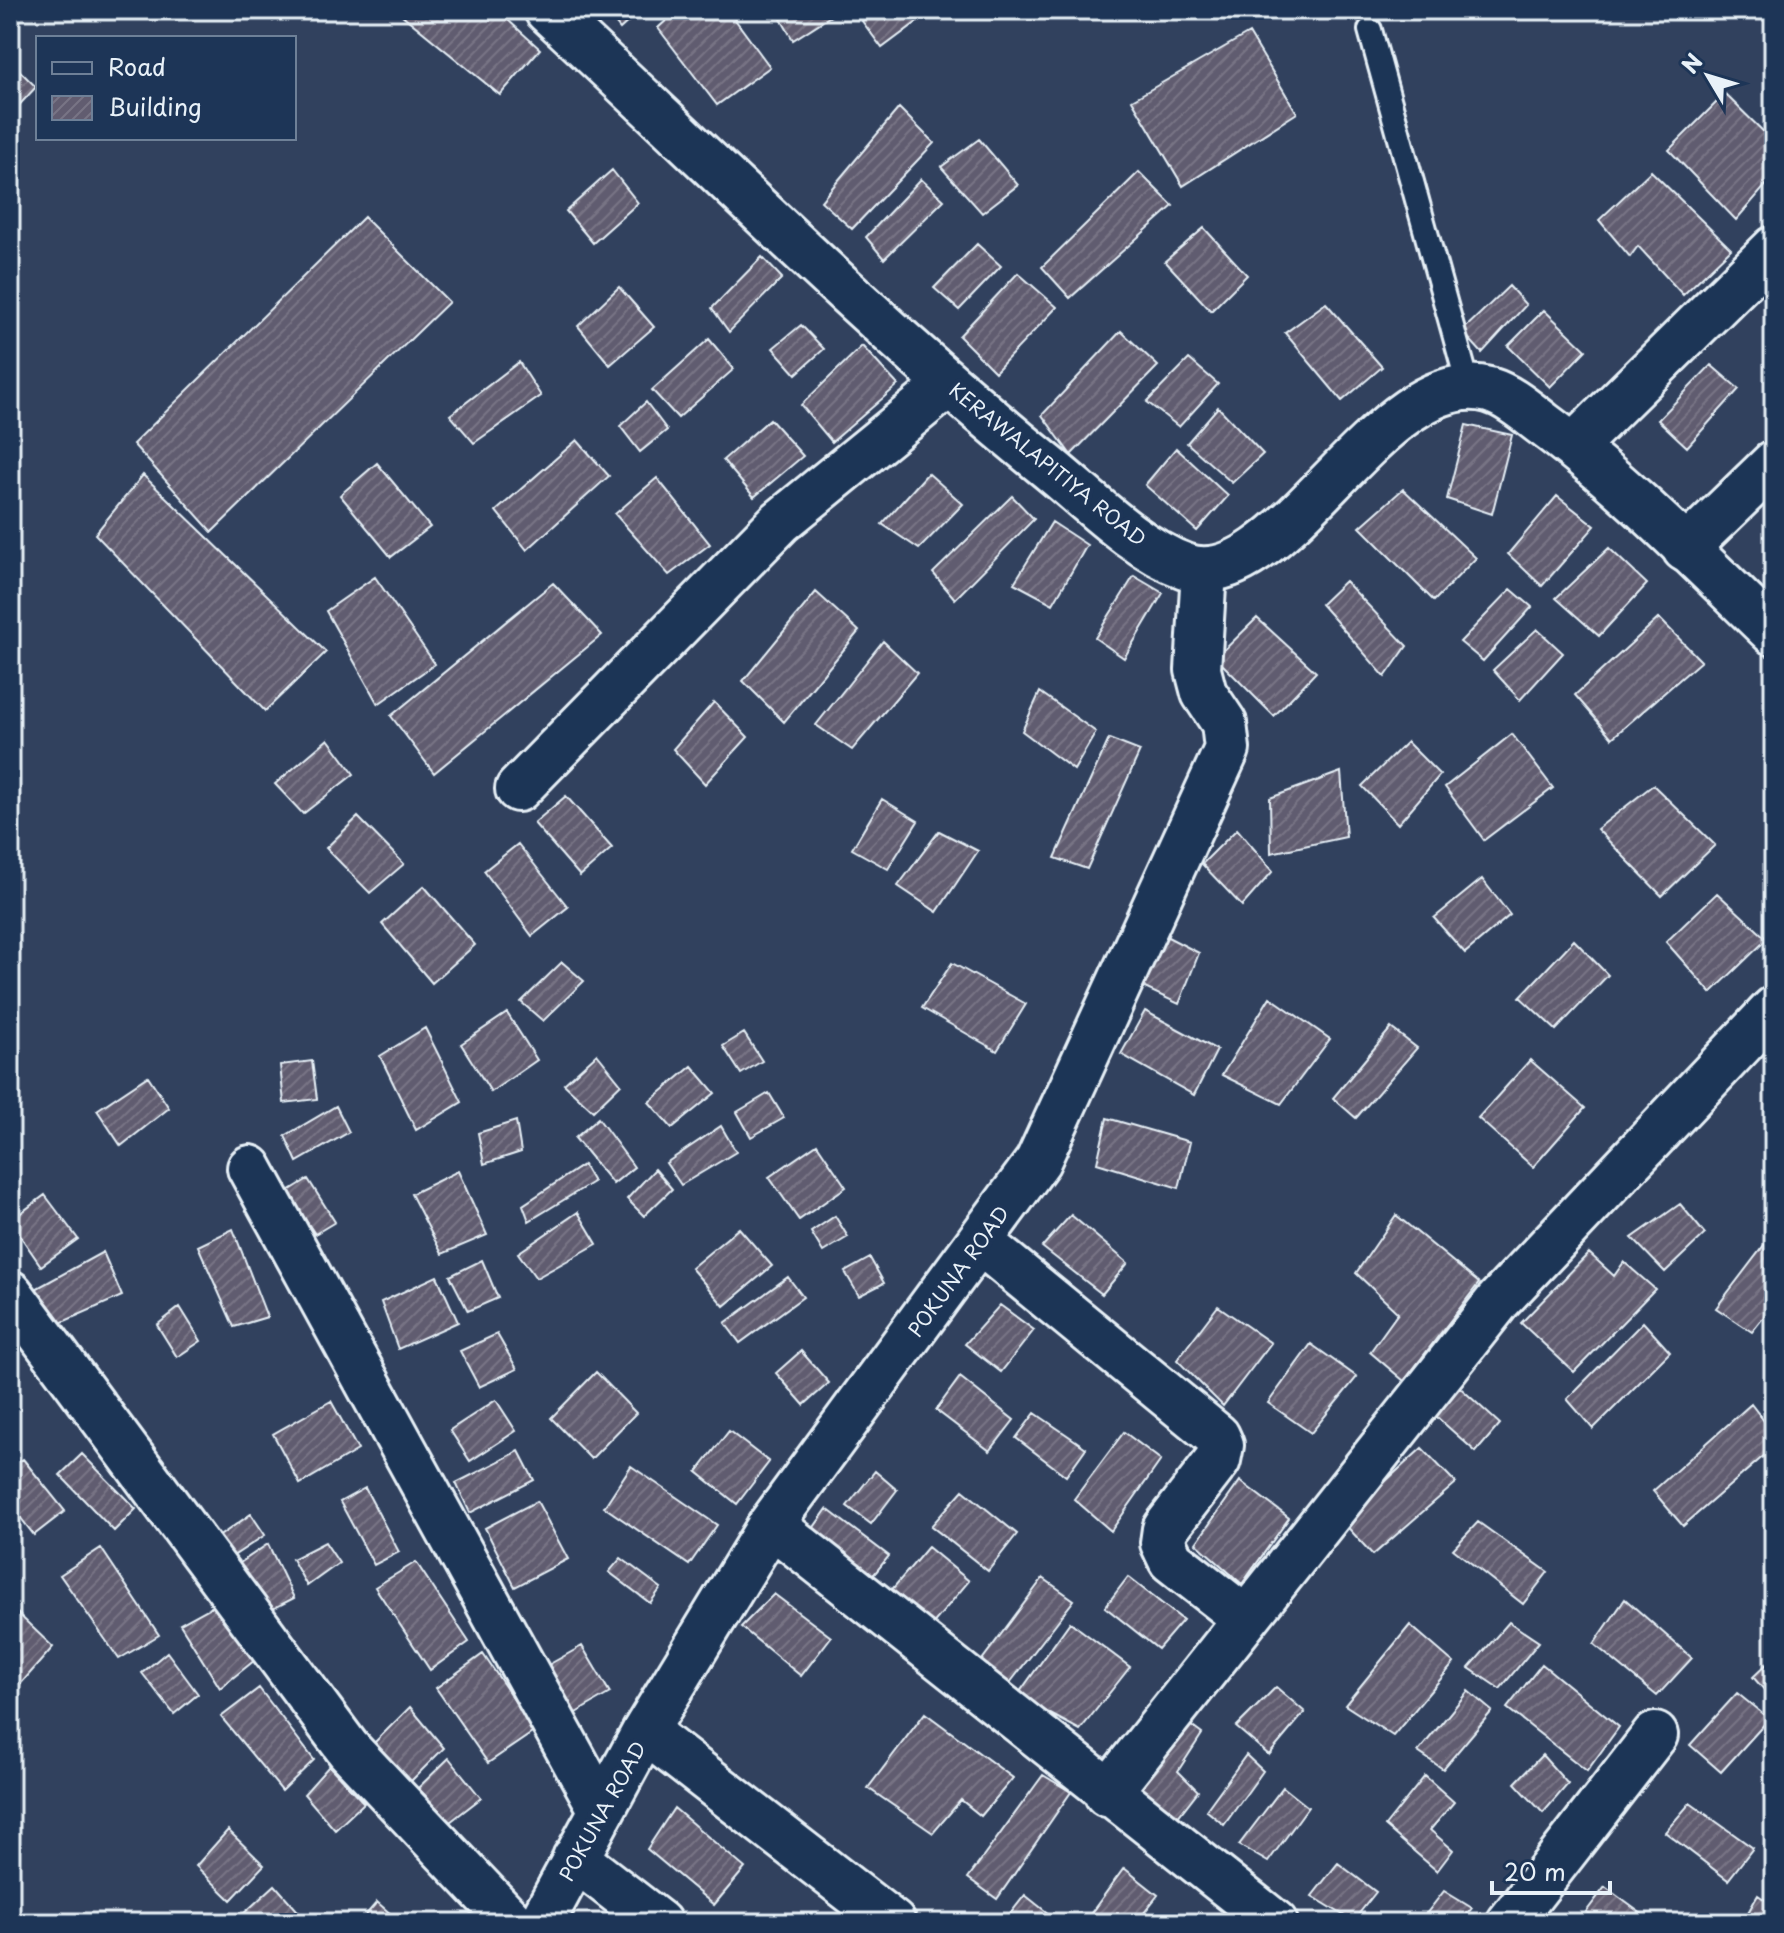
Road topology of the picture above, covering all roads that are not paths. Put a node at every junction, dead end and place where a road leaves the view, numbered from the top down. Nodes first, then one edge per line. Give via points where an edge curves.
1 (547, 10) edge
2 (1370, 30) dead end
3 (1774, 249) edge
4 (948, 385) junction
5 (1469, 388) junction
6 (1574, 446) junction
7 (1774, 463) edge
8 (1685, 549) junction
9 (1204, 570) junction
10 (1774, 633) edge
11 (518, 789) dead end
12 (1774, 1009) edge
13 (250, 1168) dead end
14 (979, 1241) junction
15 (10, 1293) edge
16 (771, 1524) junction
17 (1245, 1618) junction
18 (645, 1731) junction
19 (1655, 1735) dead end
20 (1107, 1794) junction
21 (601, 1809) junction
22 (575, 1858) junction
23 (513, 1923) edge
24 (541, 1923) edge
25 (659, 1923) edge
26 (893, 1923) edge
27 (1275, 1923) edge
28 (1509, 1923) edge

1 - 4 street, KERAWALAPITIYA ROAD
2 - 5 lane
3 - 6 street
4 - 9 street, KERAWALAPITIYA ROAD via 1127,531 1185,566
4 - 11 street via 780,522
5 - 6 street via 1502,395
5 - 9 street via 1429,397 1255,550 1225,567
6 - 8 street
7 - 8 street
8 - 10 street
9 - 14 street, POKUNA ROAD via 1198,670 1204,693 1224,723 1227,749 1038,1161
12 - 17 street via 1498,1301
13 - 21 street
14 - 16 street, POKUNA ROAD
14 - 17 street via 1217,1436 1218,1460 1165,1529 1163,1543 1171,1560
15 - 23 street via 348,1749
16 - 18 street, POKUNA ROAD
16 - 20 street
17 - 20 street
18 - 21 street, POKUNA ROAD
18 - 26 street
19 - 28 street
20 - 27 street
21 - 22 street, POKUNA ROAD
22 - 24 street, POKUNA ROAD
22 - 25 street

